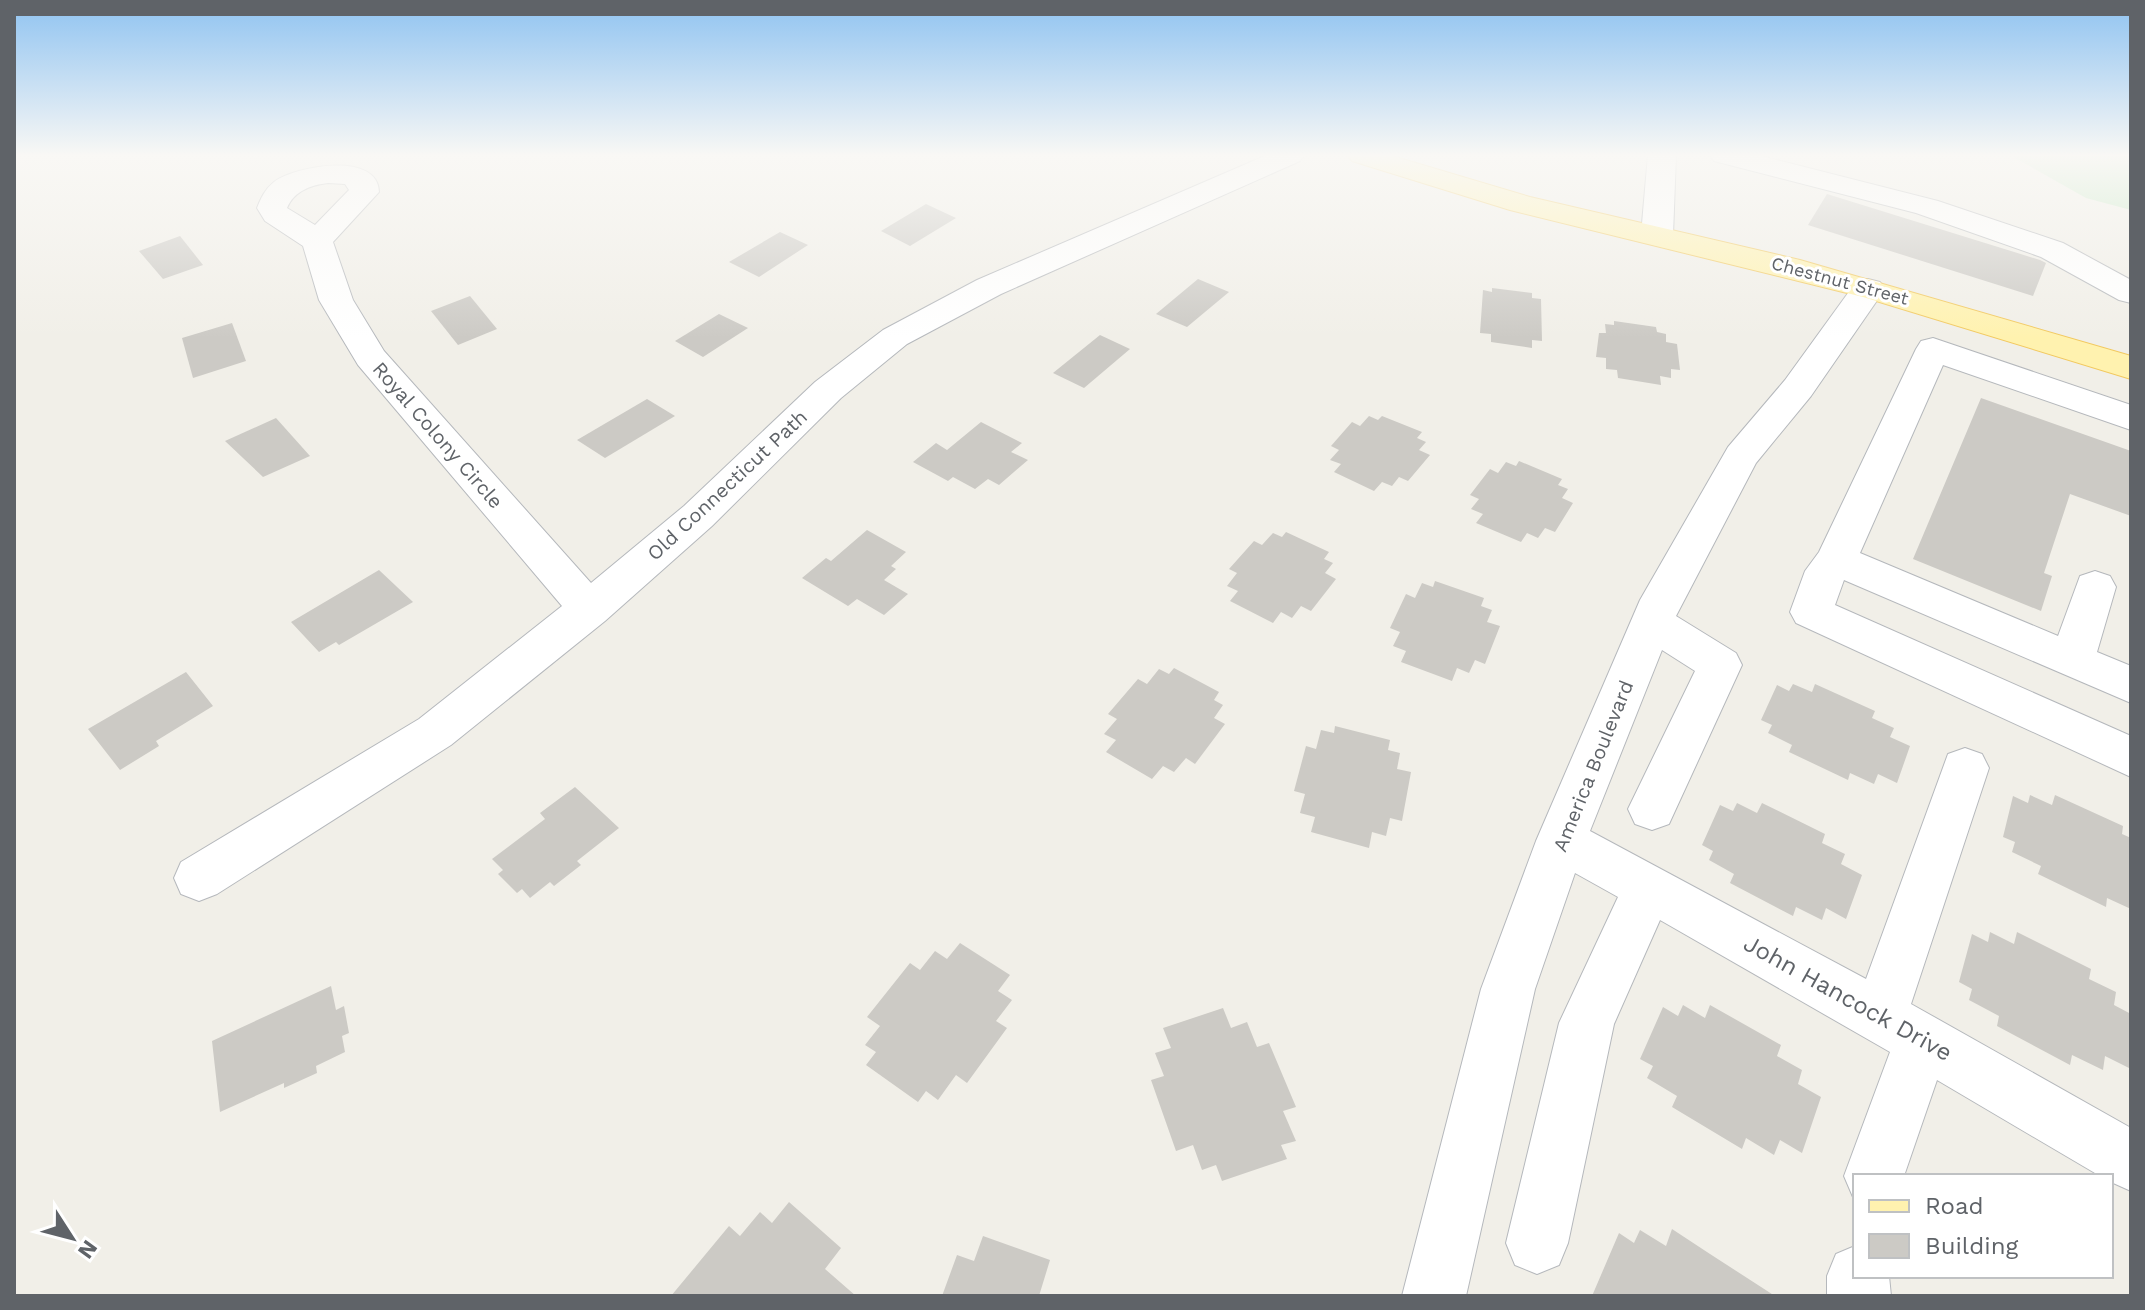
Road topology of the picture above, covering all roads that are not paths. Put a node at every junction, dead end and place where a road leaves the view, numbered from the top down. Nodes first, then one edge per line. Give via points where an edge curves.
1 (1152, 216) edge
2 (1574, 216) edge
3 (1658, 216) edge
4 (1954, 216) edge
5 (1657, 235) junction
6 (317, 241) dead end
7 (1868, 289) junction
8 (2131, 293) edge
9 (2131, 368) edge
10 (2131, 418) edge
11 (1836, 560) junction
12 (2095, 587) dead end
13 (590, 610) junction
14 (1652, 623) junction
15 (2072, 660) junction
16 (2131, 685) edge
17 (2131, 757) edge
18 (1965, 768) dead end
19 (1652, 809) dead end
20 (1561, 841) junction
21 (199, 878) dead end
22 (1648, 888) junction
23 (1901, 1027) junction
24 (2131, 1161) edge
25 (1874, 1174) edge
26 (1537, 1243) dead end
27 (1434, 1296) edge

1 - 13 street, Old Connecticut Path via 964,299 895,337 828,390 698,516
2 - 5 main road, Chestnut Street
3 - 5 street
4 - 8 street via 2038,245
5 - 7 main road, Chestnut Street
6 - 13 street, Royal Colony Circle via 336,300 370,357
7 - 9 main road, Chestnut Street
7 - 14 street, America Boulevard via 1798,388 1741,456
10 - 11 street via 1933,349
11 - 15 street
11 - 17 street via 1826,571 1811,612
12 - 15 street
13 - 21 street, Old Connecticut Path via 435,732
14 - 19 street via 1720,665
14 - 20 street, America Boulevard
15 - 16 street
18 - 23 street
20 - 22 street, John Hancock Drive
20 - 27 street, America Boulevard via 1508,989
22 - 23 street, John Hancock Drive
22 - 26 street via 1587,1023
23 - 24 street, John Hancock Drive
23 - 25 street

